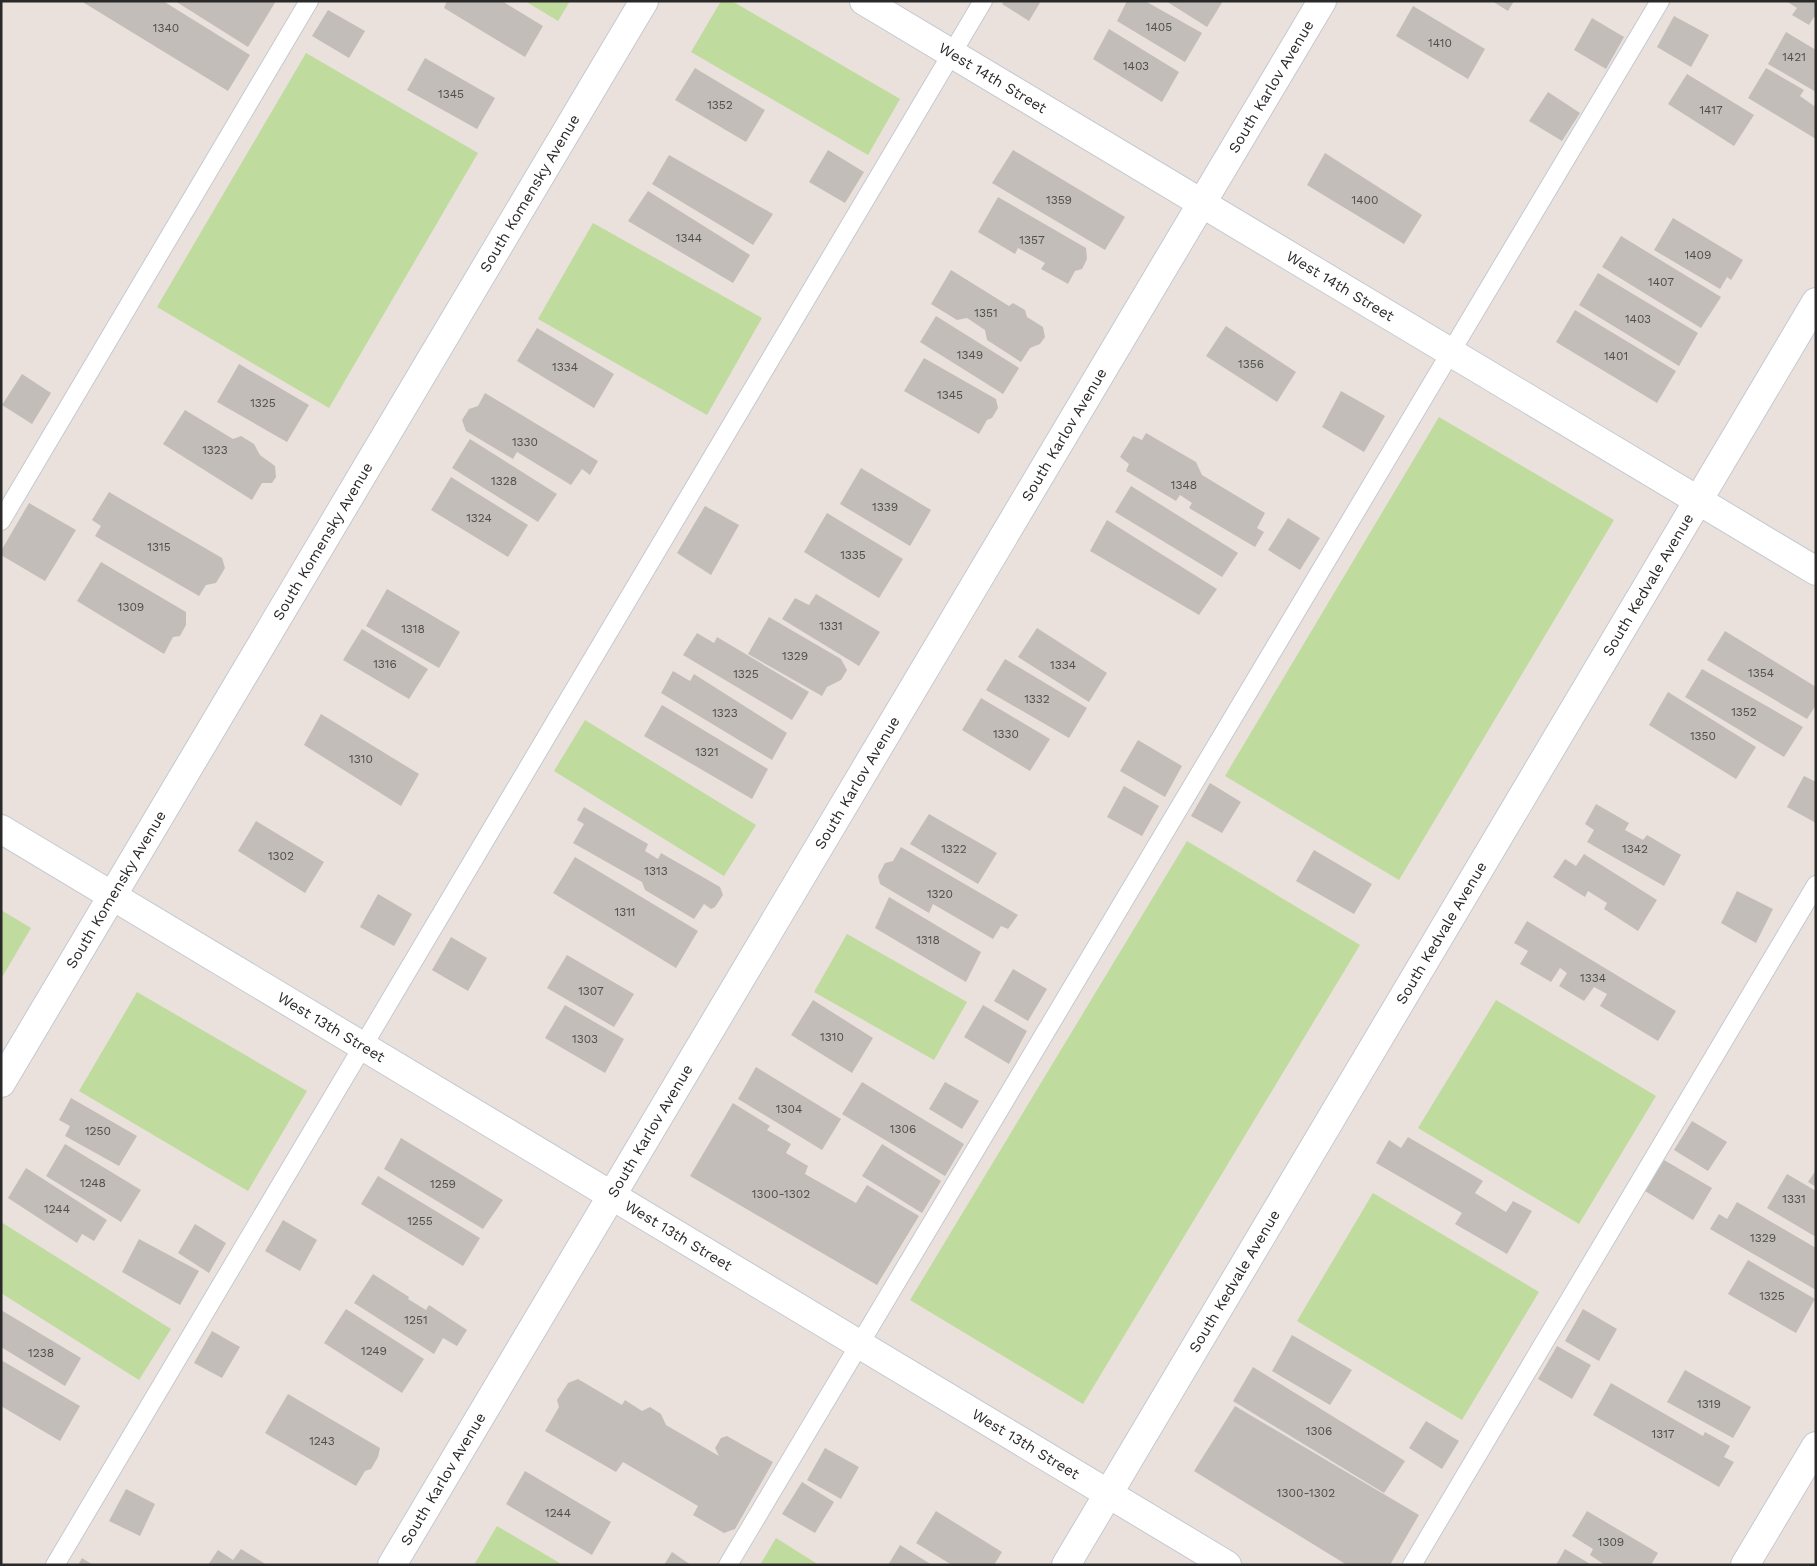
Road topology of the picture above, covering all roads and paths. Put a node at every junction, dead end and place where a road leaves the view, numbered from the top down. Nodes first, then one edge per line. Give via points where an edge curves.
1 (309, 1) edge
2 (644, 1) edge
3 (864, 1) edge
4 (982, 1) edge
5 (1322, 1) edge
6 (1660, 1) edge
7 (951, 54) junction
8 (1201, 204) junction
9 (1816, 302) edge
10 (1450, 352) junction
11 (1698, 500) junction
12 (1, 521) edge
13 (1816, 571) edge
14 (1, 829) edge
15 (1816, 885) edge
16 (113, 896) junction
17 (364, 1047) junction
18 (1, 1083) edge
19 (611, 1196) junction
20 (859, 1344) junction
21 (1816, 1446) edge
22 (1108, 1494) junction
23 (55, 1565) edge
24 (392, 1565) edge
25 (728, 1565) edge
26 (1066, 1565) edge
27 (1227, 1565) edge
28 (1412, 1565) edge
29 (1745, 1565) edge

1 - 12 lane
2 - 16 street, South Komensky Avenue
3 - 7 street, West 14th Street
4 - 7 lane
5 - 8 street, South Karlov Avenue
6 - 10 lane
7 - 8 street, West 14th Street
7 - 17 lane
8 - 10 street, West 14th Street
8 - 19 street, South Karlov Avenue
9 - 11 street, South Kedvale Avenue
10 - 11 street, West 14th Street
10 - 20 lane
11 - 13 street, West 14th Street
11 - 22 street, South Kedvale Avenue
14 - 16 street, West 13th Street
15 - 28 lane
16 - 17 street, West 13th Street
16 - 18 street, South Komensky Avenue
17 - 19 street, West 13th Street
17 - 23 lane
19 - 20 street, West 13th Street
19 - 24 street, South Karlov Avenue
20 - 22 street, West 13th Street
20 - 25 lane
21 - 29 street
22 - 26 street, South Kedvale Avenue
22 - 27 street, West 13th Street

